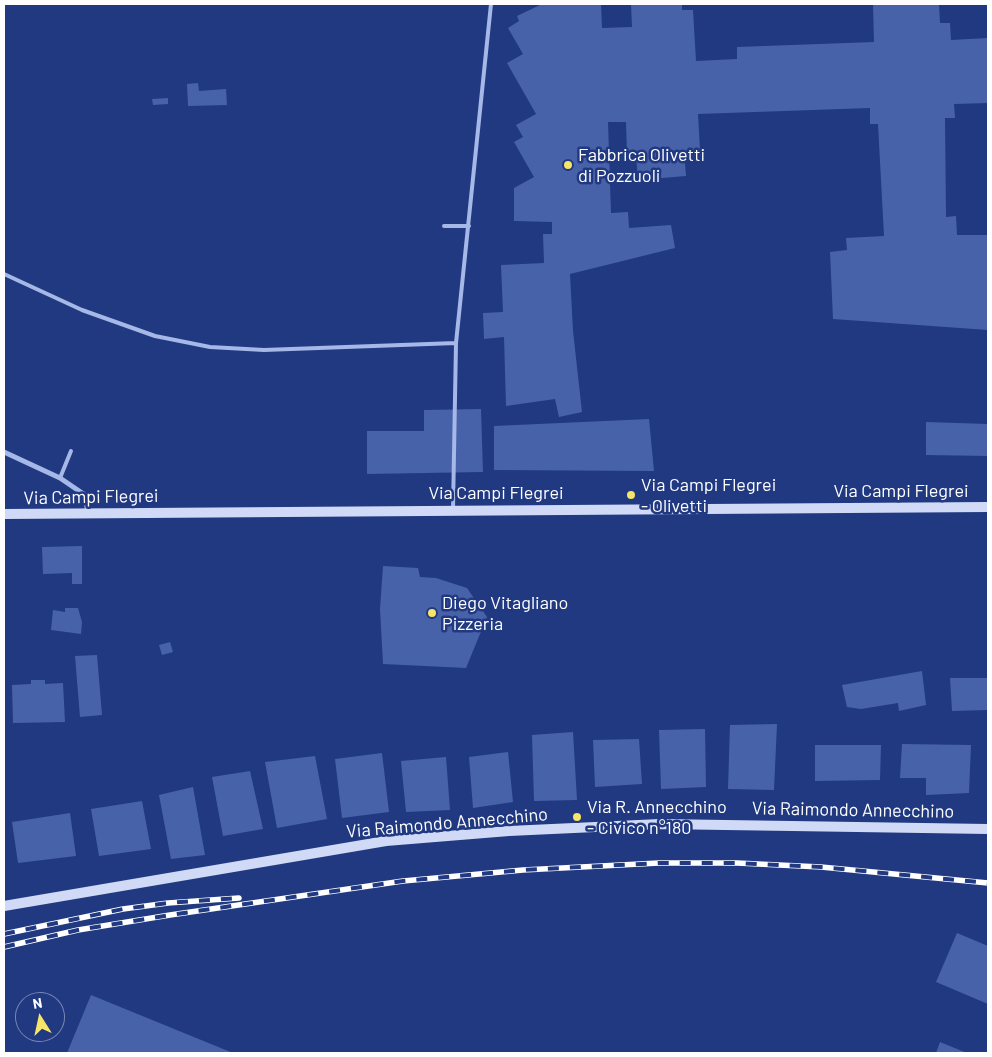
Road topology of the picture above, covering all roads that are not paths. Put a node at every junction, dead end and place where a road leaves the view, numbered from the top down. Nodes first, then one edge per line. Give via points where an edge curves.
1 (491, 4) edge
2 (444, 226) dead end
3 (469, 226) junction
4 (4, 274) edge
5 (456, 343) junction
6 (71, 450) dead end
7 (4, 452) edge
8 (60, 478) junction
9 (988, 507) edge
10 (453, 509) junction
11 (88, 513) junction
12 (4, 514) edge
13 (988, 829) edge
14 (4, 906) edge

1 - 3 lane
2 - 3 lane
3 - 5 lane
4 - 5 lane via 82,310 155,336 210,347 264,350
5 - 10 lane
6 - 8 lane
7 - 8 street
8 - 11 street via 85,495
9 - 10 main road, Via Campi Flegrei
10 - 11 main road, Via Campi Flegrei
11 - 12 main road, Via Campi Flegrei
13 - 14 main road, Via Raimondo Annecchino via 660,824 509,831 386,841

